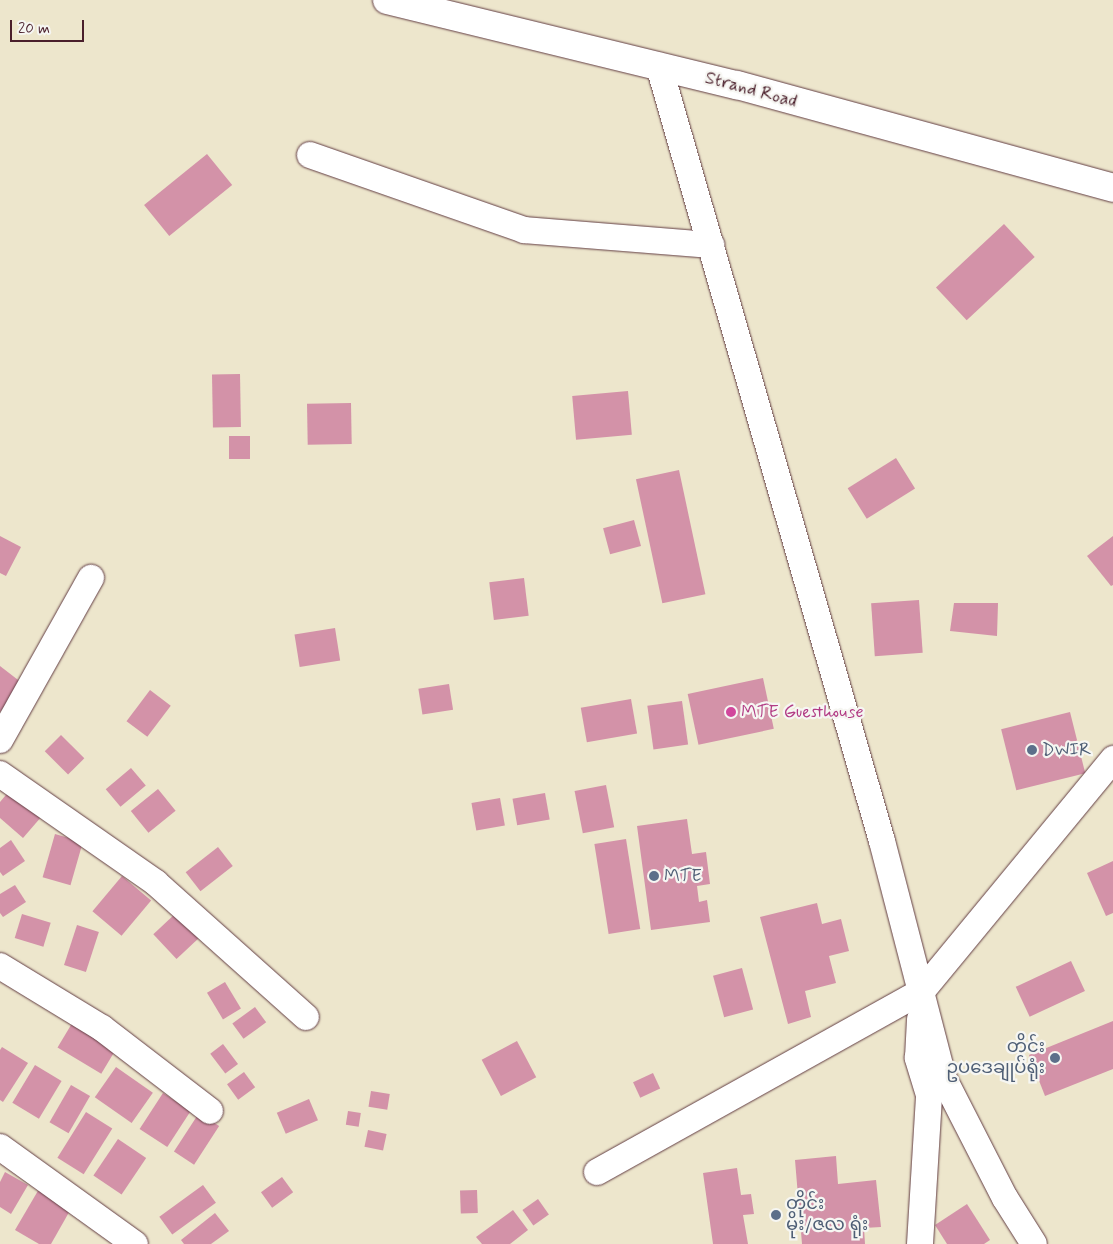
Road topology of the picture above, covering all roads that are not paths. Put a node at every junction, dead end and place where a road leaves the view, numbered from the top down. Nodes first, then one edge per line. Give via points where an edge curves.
1 (387, 0) edge
2 (658, 66) junction
3 (310, 155) dead end
4 (1113, 188) edge
5 (711, 245) junction
6 (92, 578) dead end
7 (0, 740) edge
8 (1113, 758) edge
9 (0, 774) edge
10 (0, 966) edge
11 (922, 991) junction
12 (306, 1017) dead end
13 (210, 1111) dead end
14 (0, 1147) edge
15 (597, 1172) dead end
16 (135, 1244) edge
17 (920, 1244) edge
18 (1034, 1244) edge

1 - 2 street, Strand Road
2 - 4 street, Strand Road
2 - 5 street
3 - 5 street via 524,230
5 - 11 street
6 - 7 street
8 - 11 street
9 - 12 street via 156,883
10 - 13 street via 102,1028
11 - 15 street
11 - 17 street via 918,1058 929,1095
11 - 18 street via 943,1076 1004,1198
14 - 16 street

